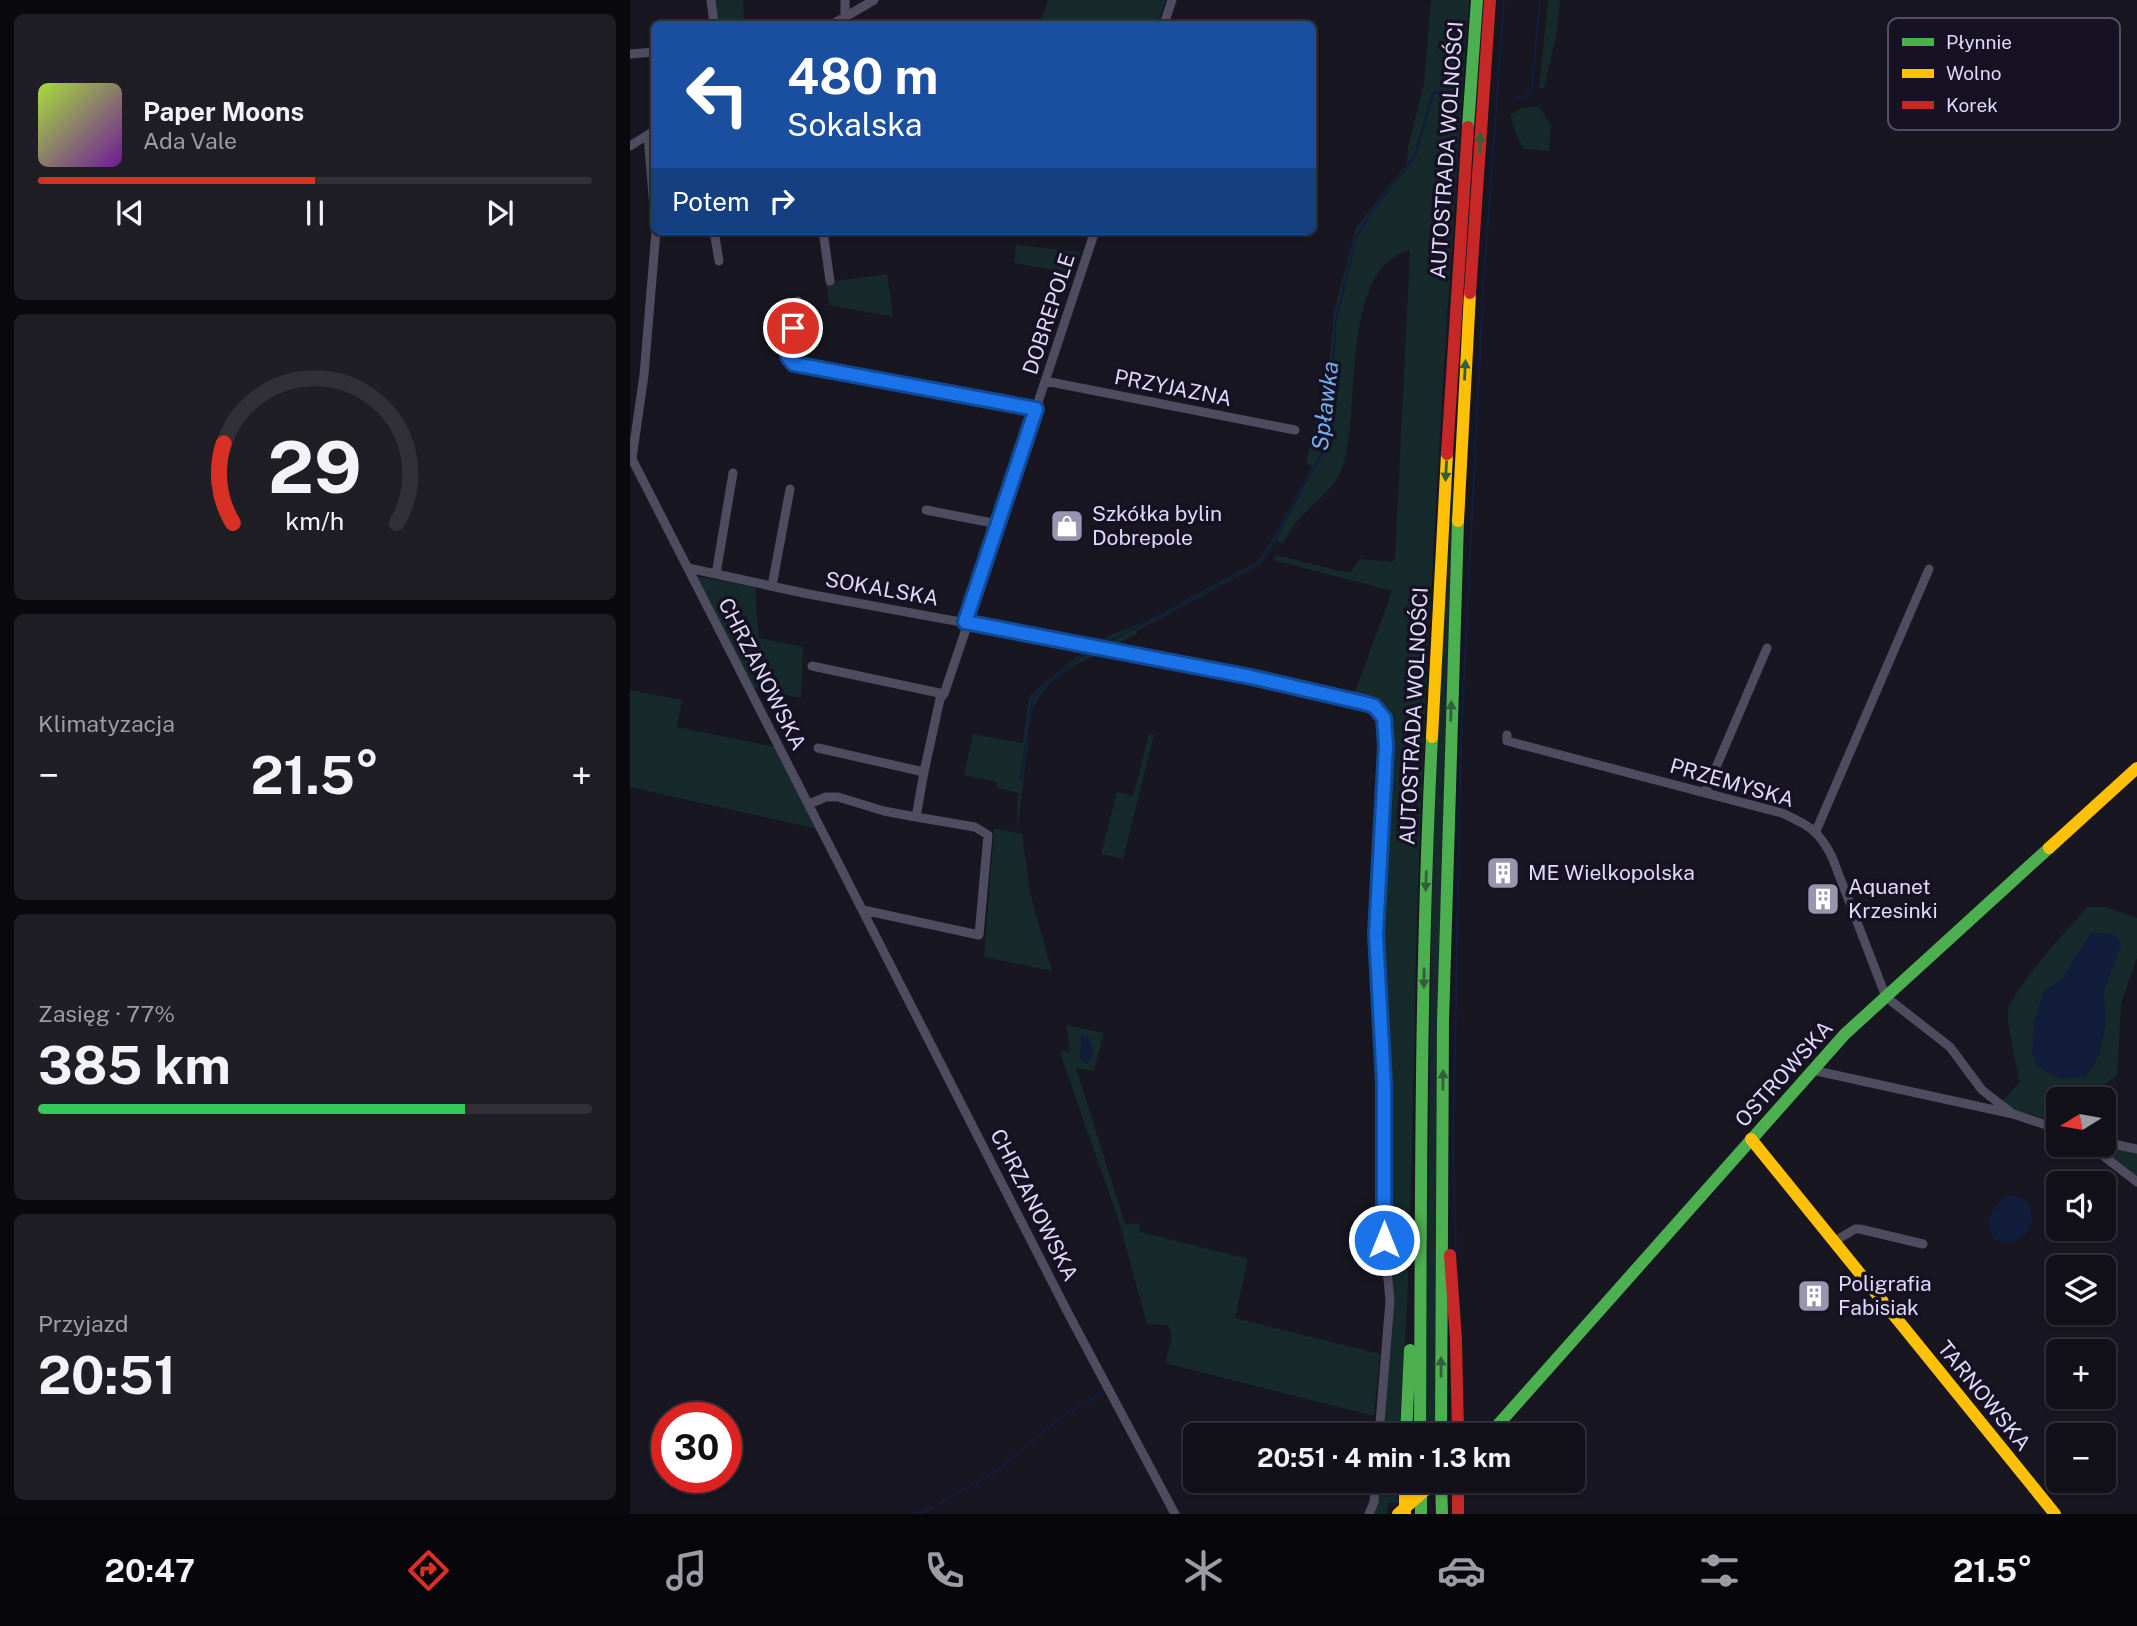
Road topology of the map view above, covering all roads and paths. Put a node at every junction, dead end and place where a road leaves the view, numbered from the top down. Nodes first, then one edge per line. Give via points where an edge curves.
1 (711, 0) edge
2 (845, 0) edge
3 (874, 0) edge
4 (1172, 0) edge
5 (1477, 0) edge
6 (1490, 0) edge
7 (845, 17) junction
8 (714, 21) edge
9 (838, 21) edge
10 (1165, 21) edge
11 (651, 52) edge
12 (630, 54) edge
13 (651, 133) edge
14 (630, 146) edge
15 (656, 235) edge
16 (715, 235) edge
17 (824, 235) edge
18 (1094, 235) edge
19 (719, 261) dead end
20 (830, 281) dead end
21 (798, 301) dead end
22 (1045, 381) junction
23 (1036, 409) junction
24 (1295, 430) dead end
25 (631, 456) edge
26 (733, 473) dead end
27 (790, 489) dead end
28 (926, 510) dead end
29 (998, 524) junction
30 (688, 568) junction
31 (1929, 569) dead end
32 (716, 574) junction
33 (772, 586) junction
34 (965, 622) junction
35 (1767, 648) dead end
36 (812, 666) dead end
37 (944, 694) junction
38 (1507, 735) dead end
39 (818, 748) dead end
40 (2137, 768) edge
41 (924, 772) junction
42 (1705, 793) junction
43 (809, 804) junction
44 (916, 817) junction
45 (1816, 831) junction
46 (863, 910) junction
47 (1886, 997) junction
48 (1812, 1070) junction
49 (1982, 1090) junction
50 (1975, 1106) junction
51 (2013, 1114) junction
52 (2046, 1125) edge
53 (1751, 1139) junction
54 (2116, 1145) edge
55 (1441, 1148) junction
56 (2137, 1149) edge
57 (2105, 1157) edge
58 (2137, 1182) edge
59 (1835, 1241) junction
60 (1923, 1244) dead end
61 (1420, 1257) junction
62 (1380, 1423) edge
63 (1407, 1423) edge
64 (1420, 1423) edge
65 (1441, 1423) edge
66 (1458, 1423) edge
67 (1501, 1423) edge
68 (1374, 1493) edge
69 (1405, 1493) edge
70 (1421, 1493) edge
71 (1423, 1493) edge
72 (1440, 1493) edge
73 (1458, 1493) edge
74 (1175, 1514) edge
75 (1369, 1514) edge
76 (1398, 1514) edge
77 (1405, 1514) edge
78 (1421, 1514) edge
79 (1442, 1514) edge
80 (1458, 1514) edge
81 (2054, 1514) edge

1 - 8 street
2 - 7 street
3 - 7 street
4 - 10 street
5 -> 61 main road, AUTOSTRADA WOLNOŚCI via 1454,318 1429,794
55 -> 6 main road, AUTOSTRADA WOLNOŚCI via 1460,460
7 - 9 street
11 - 12 street
13 - 14 street
15 - 25 street
16 - 19 street
17 - 20 street
18 - 22 street, DOBREPOLE
21 - 23 street via 788,354 794,364
22 - 23 street, DOBREPOLE
22 - 24 street, PRZYJAZNA
23 - 29 street, DOBREPOLE
25 - 30 street, CHRZANOWSKA
26 - 32 street
27 - 33 street
28 - 29 street
29 - 34 street, DOBREPOLE
30 - 32 street, SOKALSKA
30 - 43 street, CHRZANOWSKA
31 - 45 street
32 - 33 street, SOKALSKA
33 - 34 street, SOKALSKA
34 - 37 street, DOBREPOLE
34 - 62 street, SOKALSKA via 1251,677 1374,706 1384,718 1376,934 1384,1084 1384,1240 1390,1300
35 - 42 street
36 - 37 street
37 - 41 street, DOBREPOLE
38 - 42 street, PRZEMYSKA via 1507,741
39 - 41 street
40 - 47 main road, OSTROWSKA
41 - 44 street, DOBREPOLE
42 - 45 street, PRZEMYSKA via 1782,813
43 - 44 street via 838,797
43 - 46 street, CHRZANOWSKA
44 - 46 street via 975,827 988,835 979,936
45 - 47 street, PRZEMYSKA via 1832,857
46 - 74 street, CHRZANOWSKA
47 - 48 main road, OSTROWSKA
47 - 49 street via 1950,1047
48 - 50 street
48 - 53 main road, OSTROWSKA
49 - 50 street
49 - 51 street
50 - 51 street
51 - 52 street
53 - 59 main road, TARNOWSKA
53 - 67 main road, OSTROWSKA
54 - 56 street
65 -> 55 main road, AUTOSTRADA WOLNOŚCI
55 - 66 main road via 1456,1332
57 - 58 street
59 - 60 street via 1860,1229
59 - 81 main road, TARNOWSKA
61 - 63 main road
61 - 64 main road, AUTOSTRADA WOLNOŚCI
68 - 75 street
69 - 77 main road
70 - 78 main road
71 - 76 main road, bridge
72 - 79 main road
73 - 80 main road

